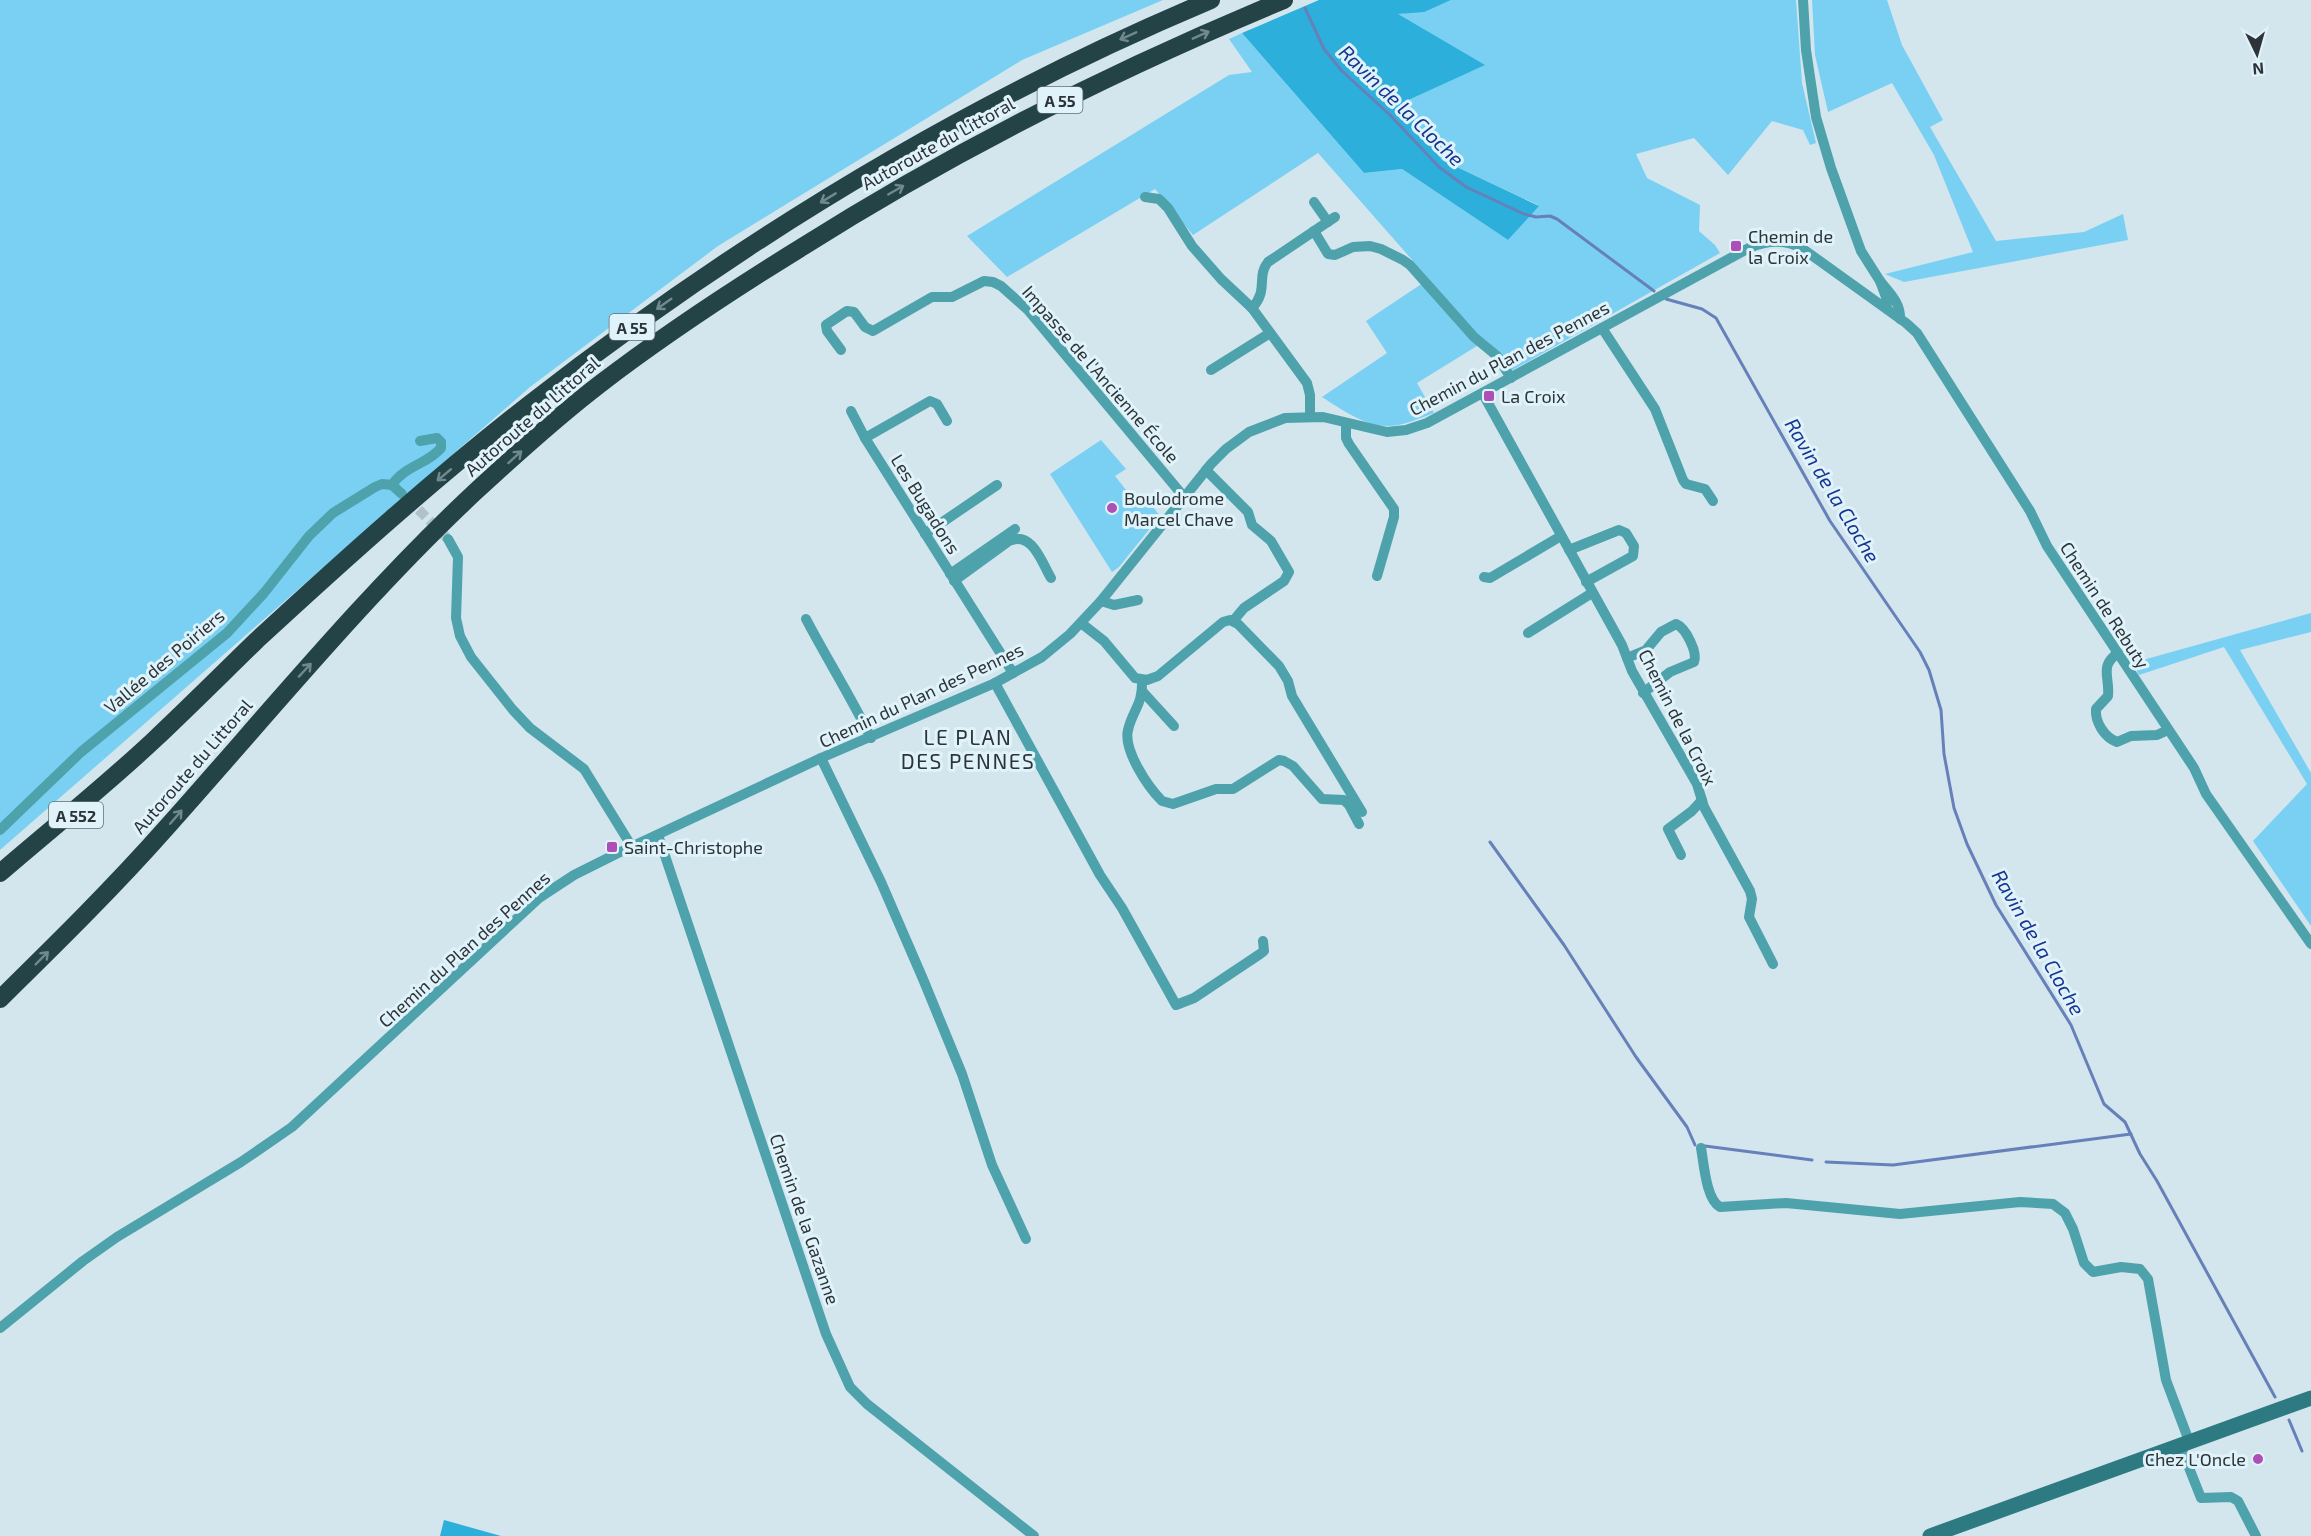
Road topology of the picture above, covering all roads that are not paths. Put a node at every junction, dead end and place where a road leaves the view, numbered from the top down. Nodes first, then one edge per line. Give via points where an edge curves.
1 (1211, 0) edge
2 (1284, 0) edge
3 (1803, 0) edge
4 (1145, 197) dead end
5 (1314, 202) dead end
6 (1314, 231) junction
7 (1880, 281) junction
8 (1252, 308) junction
9 (1887, 309) junction
10 (1900, 319) junction
11 (1602, 328) junction
12 (1270, 333) junction
13 (841, 350) dead end
14 (1211, 370) dead end
15 (1511, 378) junction
16 (1483, 394) junction
17 (851, 411) dead end
18 (1310, 416) junction
19 (947, 421) dead end
20 (1346, 423) junction
21 (866, 438) junction
22 (420, 441) dead end
23 (1206, 470) junction
24 (392, 485) junction
25 (997, 485) dead end
26 (402, 494) tunnel mouth
27 (1184, 496) junction
28 (1713, 501) dead end
29 (1015, 529) dead end
30 (925, 534) junction
31 (1561, 536) junction
32 (448, 539) tunnel mouth
33 (1569, 550) junction
34 (1377, 576) dead end
35 (952, 577) junction
36 (1484, 577) dead end
37 (1052, 578) dead end
38 (1586, 582) junction
39 (1592, 593) junction
40 (1138, 600) dead end
41 (1101, 601) junction
42 (806, 619) dead end
43 (1233, 621) junction
44 (1082, 623) junction
45 (1528, 633) dead end
46 (2118, 653) junction
47 (1627, 658) junction
48 (1013, 673) junction
49 (1142, 680) junction
50 (994, 683) junction
51 (1143, 692) junction
52 (1643, 693) junction
53 (1174, 726) dead end
54 (2168, 730) junction
55 (871, 738) junction
56 (152, 742) junction
57 (821, 758) junction
58 (1702, 800) junction
59 (1362, 812) dead end
60 (1359, 824) dead end
61 (0, 830) edge
62 (658, 835) junction
63 (632, 847) junction
64 (1681, 855) dead end
65 (0, 873) edge
66 (0, 886) edge
67 (1263, 941) dead end
68 (2311, 944) edge
69 (1773, 964) dead end
70 (0, 999) edge
71 (1701, 1148) dead end
72 (1026, 1239) dead end
73 (0, 1328) edge
74 (2311, 1398) edge
75 (2185, 1443) junction
76 (1034, 1536) edge
77 (1930, 1536) edge
78 (2256, 1536) edge

1 -> 56 highway, Autoroute du Littoral / A 55 via 1026,85 918,144 737,254 638,323 530,404 376,531
70 -> 2 highway, Autoroute du Littoral / A 55 via 108,892 406,560 475,493 597,386 742,284 936,167 1044,108
3 - 7 street, Chemin de Rebuty via 1816,117 1861,251
4 - 8 street via 1164,203 1192,246
5 - 6 street via 1331,220
6 - 8 street via 1266,265 1261,296
6 - 15 street via 1329,254 1370,246 1410,266 1474,337 1497,356
7 - 9 street, Chemin de Rebuty
7 - 10 street, Chemin de Rebuty via 1895,300
8 - 12 street
9 - 10 street, Chemin du Plan des Pennes
9 - 11 street, Chemin du Plan des Pennes via 1803,249 1772,241 1749,248
10 - 46 street, Chemin de Rebuty via 1917,333 2030,511 2047,546
11 - 15 street, Chemin du Plan des Pennes
11 - 28 street via 1654,409 1683,480 1705,489
12 - 14 street
12 - 18 street via 1307,383
13 - 27 street, Impasse de l'Ancienne École via 826,325 848,311 873,331 932,297 952,297 984,281 993,282 1028,310
15 - 16 street, Chemin du Plan des Pennes
16 - 20 street, Chemin du Plan des Pennes via 1406,430 1387,432
16 - 31 street, Chemin de la Croix
17 - 21 street, Les Bugadons
18 - 20 street, Chemin du Plan des Pennes
18 - 23 street, Chemin du Plan des Pennes via 1285,418 1257,427 1226,449
19 - 21 street via 937,404 930,401
20 - 34 street via 1349,444 1394,509
21 - 30 street, Les Bugadons
22 - 24 street via 437,438 441,448 401,473
23 - 27 street, Chemin du Plan des Pennes
23 - 43 street via 1248,512 1252,525 1271,541 1289,572
24 - 26 street
24 - 61 street, Vallée des Poiriers via 378,485 361,494 320,525 227,633 81,752
25 - 30 street
27 - 41 street, Chemin du Plan des Pennes
29 - 35 street
30 - 35 street, Les Bugadons
31 - 33 street, Chemin de la Croix
31 - 36 street via 1490,579
32 - 63 street via 458,557 456,618 471,657 530,728 584,769
33 - 38 street, Chemin de la Croix
33 - 38 street via 1619,530 1626,533 1634,546 1633,556
35 - 37 street via 1020,538 1031,544
35 - 48 street, Les Bugadons
38 - 39 street, Chemin de la Croix
39 - 45 street
39 - 47 street, Chemin de la Croix
40 - 41 street via 1114,605
41 - 44 street, Chemin du Plan des Pennes
42 - 55 street
43 - 49 street via 1223,622 1158,676
43 - 59 street via 1279,666 1292,696
44 - 48 street, Chemin du Plan des Pennes via 1057,646
44 - 49 street via 1104,641 1135,678
46 - 54 street, Chemin de Rebuty
46 - 54 street via 2106,666 2108,696 2096,709 2101,727 2117,742
47 - 52 street, Chemin de la Croix
47 - 52 street via 1646,650 1661,632 1676,624 1695,653 1694,662 1670,672
48 - 50 street, Chemin du Plan des Pennes
49 - 51 street
50 - 55 street, Chemin du Plan des Pennes
50 - 67 street via 1176,1005 1194,998 1260,954 1264,951
51 - 53 street
51 - 60 street via 1126,738 1132,757 1162,801 1173,804 1216,789 1233,789 1275,762 1284,761 1322,800 1347,802
52 - 58 street, Chemin de la Croix via 1697,784
54 - 68 street, Chemin de Rebuty via 2206,794
55 - 57 street, Chemin du Plan des Pennes
56 - 65 highway, Autoroute du Littoral / A 55
56 - 66 highway, A 552
57 - 62 street, Chemin du Plan des Pennes
57 - 72 street via 923,979 962,1074 992,1165
58 - 64 street via 1668,829
58 - 69 street, Chemin de la Croix via 1750,891 1750,922
62 - 63 street, Chemin du Plan des Pennes
62 - 76 street, Chemin de la Gazanne via 823,1323 850,1387
63 - 73 street, Chemin du Plan des Pennes via 574,875 539,898 292,1127 117,1237
71 - 75 street via 1711,1193 1720,1207 1786,1203 1900,1214 2020,1202 2053,1204 2065,1213 2084,1263 2094,1272 2121,1267 2140,1269 2148,1279 2166,1380
74 - 75 main road
75 - 77 main road
75 - 78 street via 2201,1498 2231,1497 2238,1501

